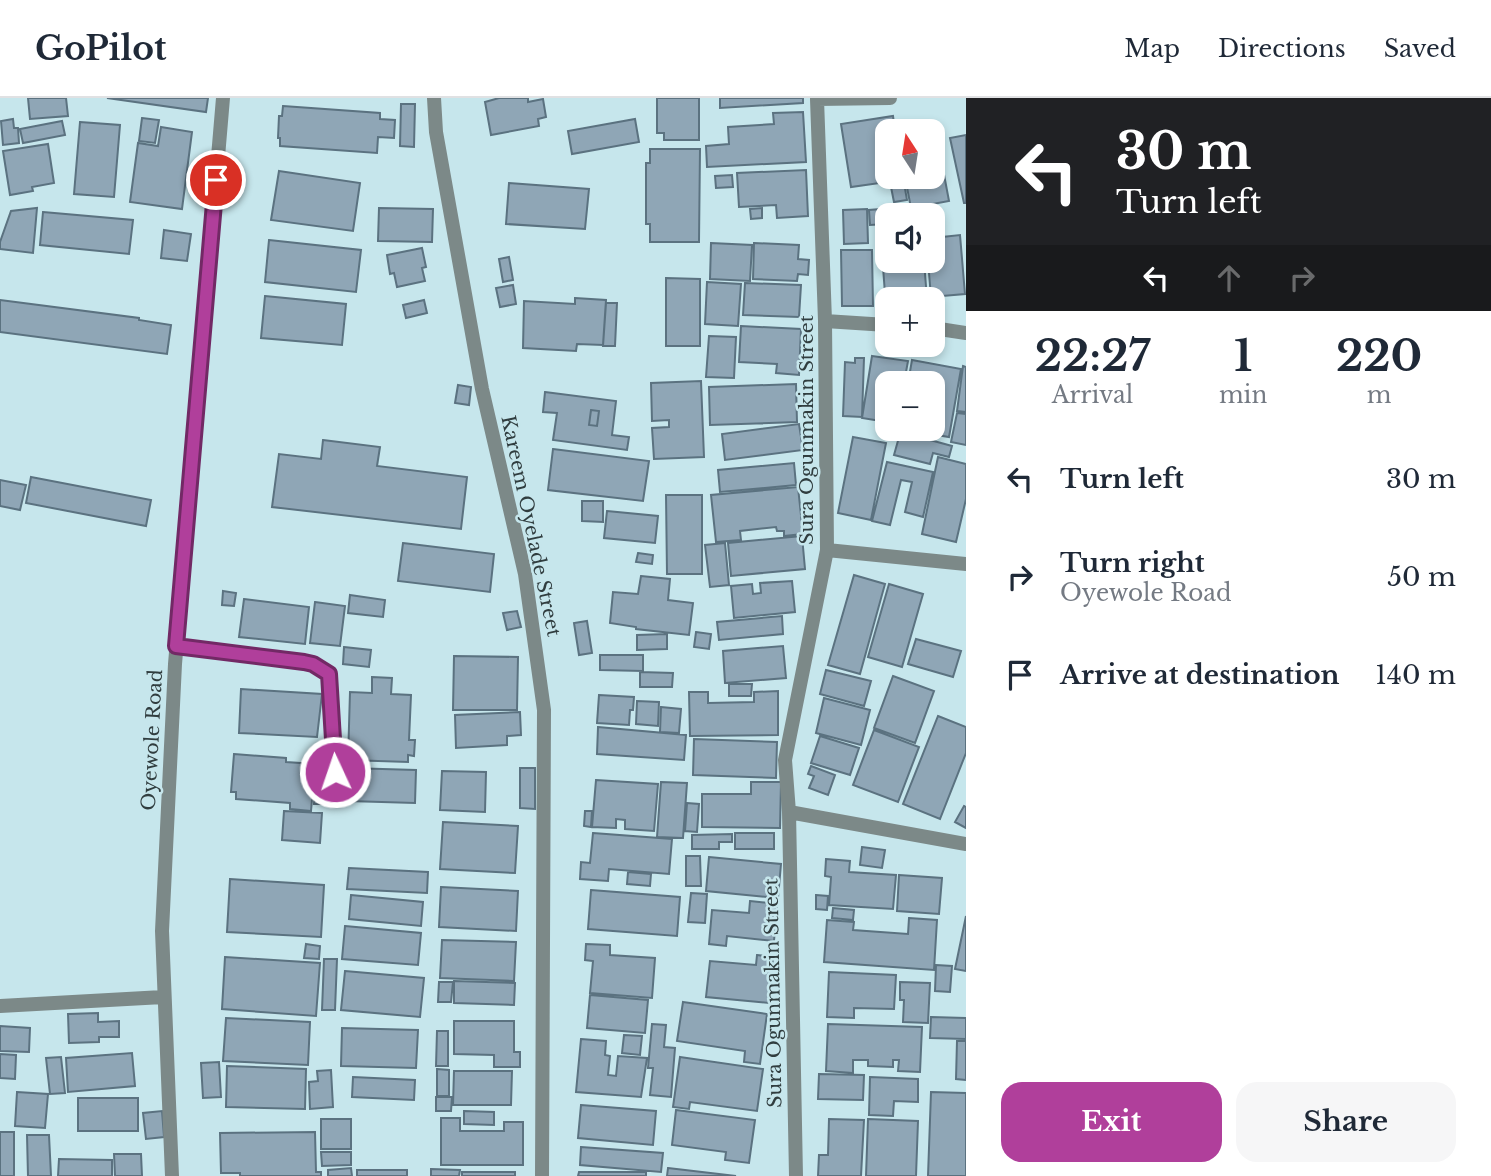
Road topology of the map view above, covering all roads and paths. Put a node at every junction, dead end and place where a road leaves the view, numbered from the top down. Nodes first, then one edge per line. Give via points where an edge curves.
1 (223, 98) edge
2 (434, 98) edge
3 (890, 98) edge
4 (817, 99) edge
5 (825, 321) junction
6 (875, 324) edge
7 (945, 330) edge
8 (966, 333) edge
9 (827, 550) junction
10 (966, 564) edge
11 (176, 646) junction
12 (335, 772) dead end
13 (789, 812) junction
14 (966, 844) edge
15 (163, 997) junction
16 (0, 1006) edge
17 (172, 1176) edge
18 (542, 1176) edge
19 (796, 1176) edge

1 - 11 street, Oyewole Road
2 - 18 street, Kareem Oyelade Street via 436,132 482,389 525,574 544,710
3 - 4 street
4 - 5 street, Sura Ogunmakin Street
5 - 6 street
5 - 9 street, Sura Ogunmakin Street
7 - 8 street
9 - 10 street
9 - 13 street, Sura Ogunmakin Street via 785,760
11 - 12 lane via 304,662 329,674
11 - 15 street, Oyewole Road
13 - 14 street
13 - 19 street, Sura Ogunmakin Street
15 - 16 street
15 - 17 street, Oyewole Road

